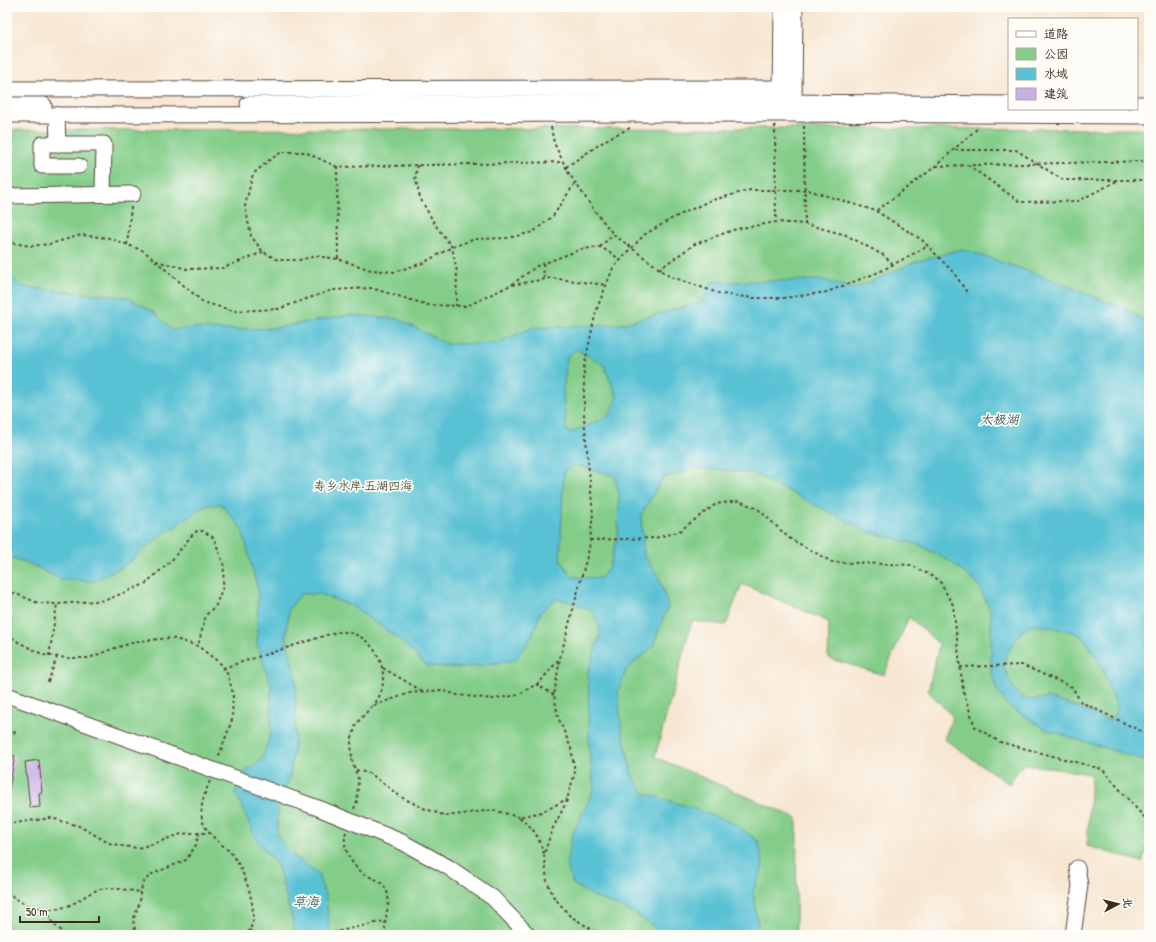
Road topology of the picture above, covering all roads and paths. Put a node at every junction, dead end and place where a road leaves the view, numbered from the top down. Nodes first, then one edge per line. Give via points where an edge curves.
1 (782, 7) edge
2 (795, 7) edge
3 (7, 89) edge
4 (1008, 104) edge
5 (1138, 104) edge
6 (1149, 104) edge
7 (7, 105) edge
8 (788, 105) junction
9 (548, 114) junction
10 (7, 115) edge
11 (57, 115) junction
12 (992, 115) junction
13 (1149, 116) edge
14 (635, 126) dead end
15 (62, 144) junction
16 (954, 150) junction
17 (1149, 161) edge
18 (564, 162) junction
19 (1037, 164) junction
20 (418, 165) junction
21 (968, 165) junction
22 (936, 166) junction
23 (337, 167) junction
24 (566, 167) junction
25 (1120, 180) junction
26 (1149, 180) edge
27 (576, 183) junction
28 (776, 190) junction
29 (804, 190) junction
30 (103, 194) junction
31 (133, 194) joint
32 (10, 196) dead end
33 (876, 211) junction
34 (776, 222) junction
35 (805, 224) junction
36 (613, 234) junction
37 (7, 242) edge
38 (127, 245) junction
39 (928, 246) junction
40 (452, 247) junction
41 (600, 247) junction
42 (631, 249) junction
43 (262, 252) junction
44 (338, 260) junction
45 (155, 261) junction
46 (620, 261) junction
47 (543, 264) junction
48 (894, 264) junction
49 (659, 269) junction
50 (544, 279) junction
51 (511, 285) junction
52 (606, 285) junction
53 (968, 294) dead end
54 (456, 306) junction
55 (590, 540) junction
56 (7, 590) edge
57 (57, 604) junction
58 (7, 634) edge
59 (198, 646) junction
60 (49, 656) junction
61 (57, 657) junction
62 (560, 658) junction
63 (960, 667) junction
64 (223, 668) junction
65 (382, 668) junction
66 (48, 682) dead end
67 (536, 684) junction
68 (423, 692) junction
69 (7, 695) edge
70 (554, 695) junction
71 (372, 706) junction
72 (18, 732) dead end
73 (7, 733) edge
74 (1149, 735) edge
75 (214, 770) junction
76 (356, 770) junction
77 (567, 799) junction
78 (519, 817) junction
79 (1149, 820) edge
80 (350, 821) junction
81 (7, 824) edge
82 (199, 833) junction
83 (210, 833) junction
84 (544, 854) junction
85 (1077, 868) dead end
86 (7, 891) edge
87 (140, 892) junction
88 (46, 909) junction
89 (385, 921) junction
90 (249, 930) junction
91 (67, 935) edge
92 (138, 935) edge
93 (246, 935) edge
94 (258, 935) edge
95 (320, 935) edge
96 (386, 935) edge
97 (528, 935) edge
98 (601, 935) edge
99 (1073, 935) edge

1 - 8 street
2 - 8 street
3 - 8 street
4 - 8 street
5 - 6 street
7 - 8 street
8 - 9 street
8 - 12 street
8 - 28 path
8 - 29 path
9 - 11 street
9 - 18 path via 554,144
10 - 11 street
11 - 15 street
12 - 13 street
12 - 16 path
14 - 24 path via 609,138
15 - 15 street via 42,144 42,166 73,166
15 - 30 street via 104,144
16 - 19 path via 1016,150
16 - 22 path
17 - 19 path
18 - 20 path
18 - 24 path
19 - 21 path
19 - 25 path via 1063,180
20 - 23 path
20 - 40 path via 415,176 420,198
21 - 22 path
21 - 25 path via 1020,202 1078,201
22 - 33 path
23 - 43 path via 305,152 282,152 253,174 246,206 250,236
23 - 44 path
24 - 27 path
25 - 26 path
27 - 36 path
27 - 40 path via 553,216 533,232 508,238 476,239
28 - 29 path
28 - 34 path
28 - 42 path via 750,190 709,201 644,235
29 - 33 path
29 - 35 path
30 - 31 street
30 - 32 street
31 - 38 path
33 - 39 path
34 - 35 path
34 - 49 path via 736,229 695,244
35 - 48 path via 846,234
36 - 41 path
36 - 42 path
37 - 38 path via 30,246 50,244 81,235 109,238
38 - 45 path via 144,251
39 - 48 path
39 - 53 path via 954,273
40 - 44 path via 422,264 394,272 372,270
40 - 54 path via 457,272
41 - 46 path
41 - 47 path via 582,249
42 - 46 path
42 - 49 path
43 - 44 path via 278,260 299,260 317,256
43 - 45 path via 223,268 187,269
45 - 54 path via 203,302 234,311 278,309 332,290 371,288 428,305
46 - 52 path via 613,268
47 - 50 path
47 - 51 path
48 - 49 path via 827,292 784,298 721,294 669,276
50 - 51 path
50 - 52 path
51 - 54 path via 467,306
52 - 55 path via 596,311 584,367 584,418 593,514
55 - 62 path via 584,572
55 - 63 path via 655,538 678,532 716,504 739,501 758,509 789,538 832,562 911,565 939,580 953,605
56 - 57 path via 38,602
57 - 59 path via 106,600 145,584 171,561 192,535 197,531 203,531 214,538 224,566 223,587 216,606 206,615
57 - 60 path
58 - 60 path
59 - 61 path via 172,638 139,641 89,658
59 - 64 path
60 - 61 path
61 - 66 path
62 - 67 path
62 - 70 path
63 - 74 path via 1022,665 1072,687 1081,702
63 - 79 path via 963,690 975,727 1000,742 1102,770
64 - 65 path via 330,634 345,632 362,638 375,649
64 - 75 path via 228,675 233,694 232,720
65 - 68 path
65 - 71 path via 383,683 378,700
67 - 68 path via 518,695 493,699 457,695 442,690
67 - 70 path
68 - 71 path via 410,693
69 - 75 street
70 - 77 path via 558,718 571,748 575,772
71 - 76 path via 356,724 351,741 352,760
72 - 73 path
75 - 80 street
75 - 83 path via 202,799 202,821
76 - 78 path via 371,774 401,797 446,816 493,810
76 - 80 path via 357,801
77 - 78 path via 542,812
77 - 84 path
78 - 84 path via 530,825
80 - 89 path via 345,837 346,850 355,867 377,879 385,887 389,904
80 - 97 street via 402,842 448,867 493,898
81 - 82 path via 52,818 79,826 109,843 138,848 176,835
82 - 83 path
82 - 87 path via 196,845 186,860 150,875
83 - 90 path via 231,853 244,876 252,902 252,924
84 - 98 path via 547,881 553,896 570,916
85 - 99 street via 1080,885
86 - 88 path via 23,902
87 - 88 path via 118,888 98,890 68,906
87 - 92 path via 140,902 133,920
88 - 91 path via 53,924
89 - 95 path
89 - 96 path
90 - 93 path
90 - 94 path

